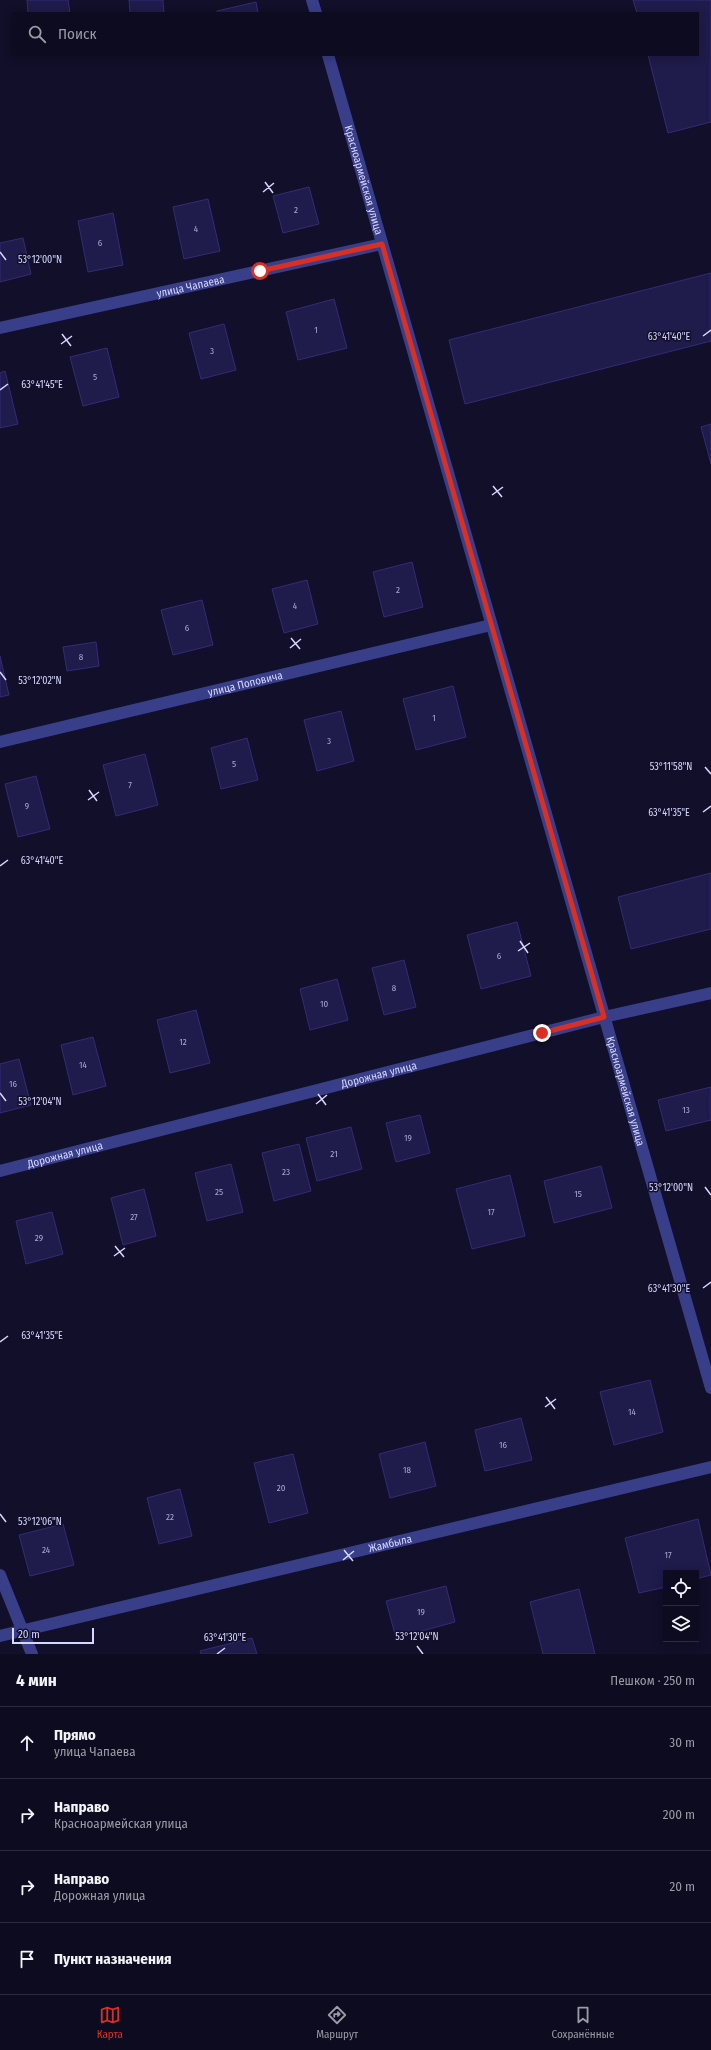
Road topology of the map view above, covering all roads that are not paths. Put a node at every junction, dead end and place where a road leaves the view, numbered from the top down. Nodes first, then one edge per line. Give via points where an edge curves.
1 (312, 0) edge
2 (316, 12) edge
3 (328, 56) edge
4 (382, 244) junction
5 (0, 328) edge
6 (491, 625) junction
7 (0, 742) edge
8 (711, 993) edge
9 (604, 1017) junction
10 (0, 1171) edge
11 (711, 1388) edge
12 (711, 1467) edge
13 (0, 1575) edge
14 (23, 1631) junction
15 (0, 1636) edge
16 (32, 1654) edge

1 - 2 street
3 - 4 street, Красноармейская улица
4 - 5 street, улица Чапаева
4 - 6 street, Красноармейская улица
6 - 7 street, улица Поповича
6 - 9 street, Красноармейская улица
8 - 9 street, Дорожная улица
9 - 10 street, Дорожная улица
9 - 11 street, Красноармейская улица
12 - 14 street, Жамбыла
13 - 14 street
14 - 15 street, Жамбыла
14 - 16 street

